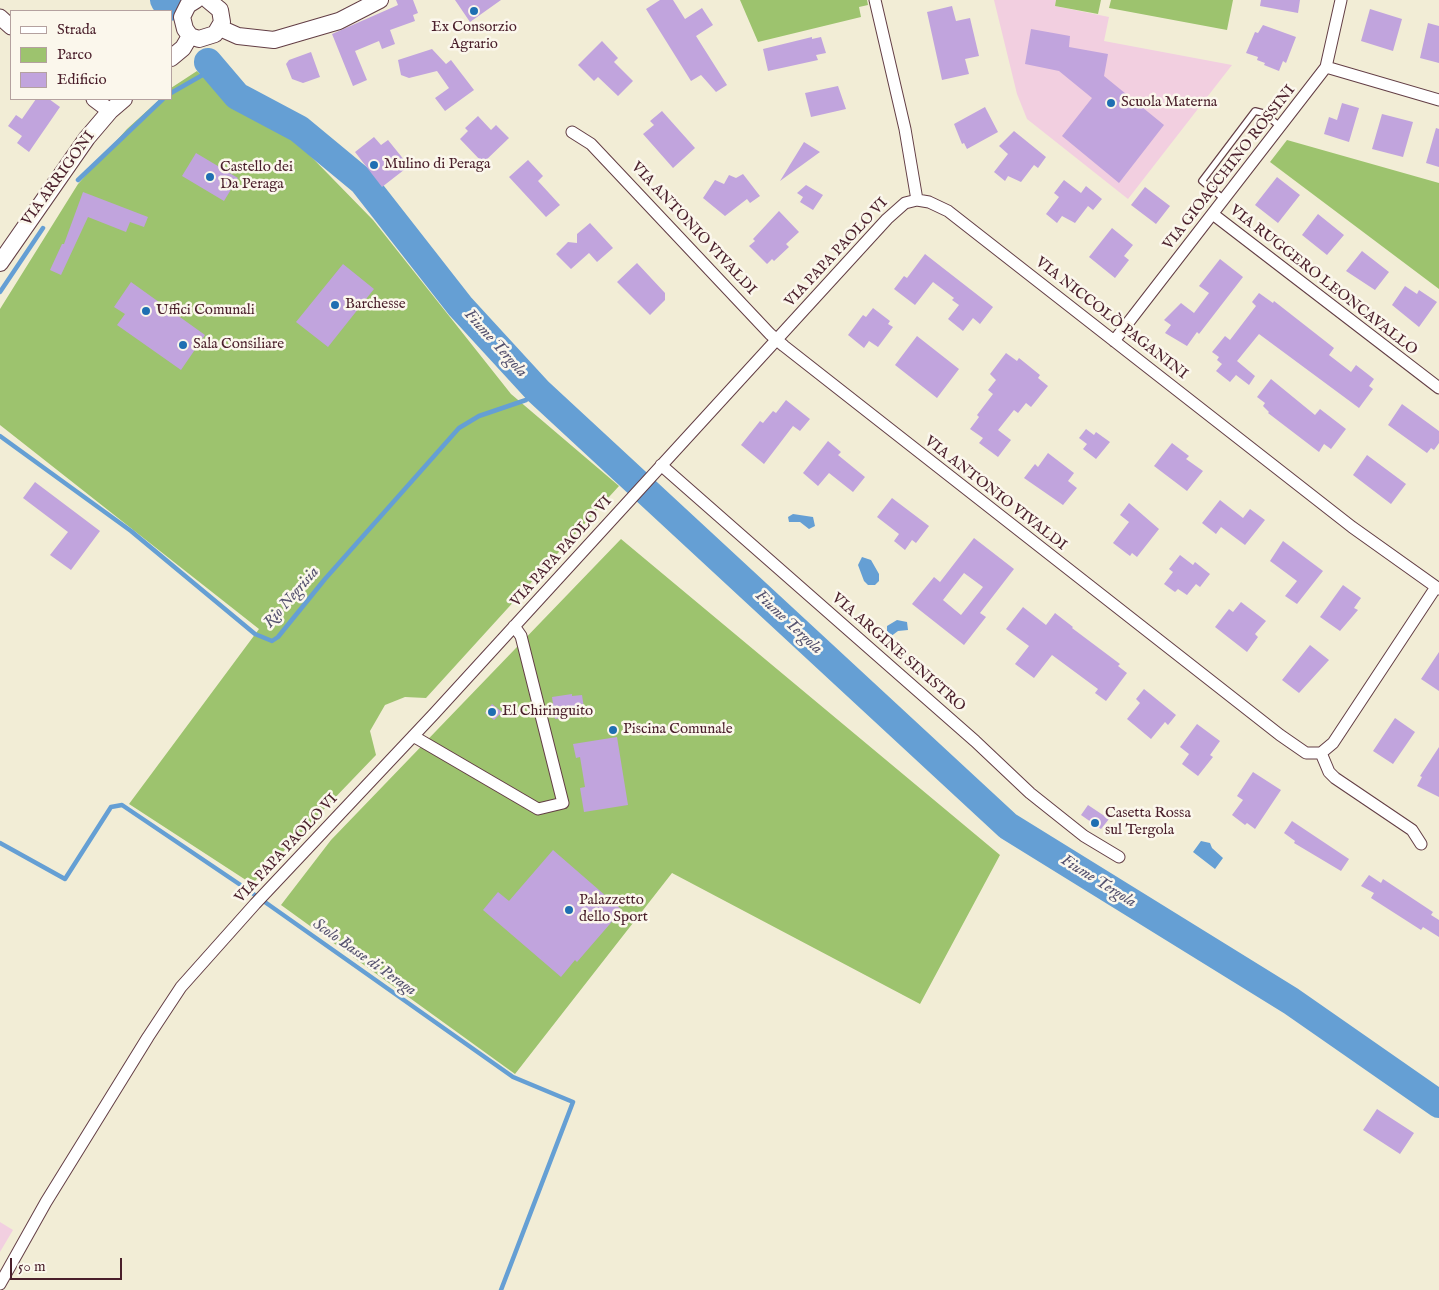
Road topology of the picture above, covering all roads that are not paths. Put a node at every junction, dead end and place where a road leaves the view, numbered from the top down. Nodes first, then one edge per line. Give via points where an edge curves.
1 (196, 0) edge
2 (208, 0) edge
3 (380, 0) edge
4 (1341, 0) edge
5 (876, 4) edge
6 (0, 17) edge
7 (10, 26) edge
8 (220, 28) junction
9 (190, 36) junction
10 (172, 57) edge
11 (1326, 67) junction
12 (95, 100) edge
13 (123, 100) edge
14 (1439, 100) edge
15 (110, 111) junction
16 (1281, 127) junction
17 (572, 132) dead end
18 (917, 200) junction
19 (1225, 200) junction
20 (1214, 215) junction
21 (0, 263) edge
22 (776, 339) junction
23 (1114, 341) junction
24 (1439, 388) edge
25 (661, 465) junction
26 (1438, 588) edge
27 (514, 626) junction
28 (413, 736) junction
29 (1321, 752) junction
30 (1421, 844) dead end
31 (1120, 856) dead end
32 (0, 1284) edge

1 - 9 main road via 188,5 182,17
2 - 8 main road via 220,10
3 - 8 main road via 339,21 274,40 238,36
4 - 11 street, VIA GIOACCHINO ROSSINI
5 - 18 street via 905,129
6 - 7 street
8 - 9 main road via 205,39
9 - 10 main road
11 - 14 street
11 - 16 street, VIA GIOACCHINO ROSSINI
12 - 15 street
13 - 15 main road, VIA ARRIGONI
15 - 21 main road, VIA ARRIGONI via 57,179
16 - 19 street, VIA GIOACCHINO ROSSINI
16 - 19 lane via 1255,111 1202,181
17 - 22 street, VIA ANTONIO VIVALDI via 591,144
18 - 22 street, VIA PAPA PAOLO VI via 896,209
18 - 23 street, VIA NICCOLÒ PAGANINI via 948,211
19 - 20 street, VIA GIOACCHINO ROSSINI
20 - 23 street, VIA GIOACCHINO ROSSINI
20 - 24 street, VIA RUGGERO LEONCAVALLO
22 - 25 street, VIA PAPA PAOLO VI
22 - 29 street, VIA ANTONIO VIVALDI via 1280,735 1306,753
23 - 26 street, VIA NICCOLÒ PAGANINI via 1352,527
25 - 27 street, VIA PAPA PAOLO VI
25 - 31 street, VIA ARGINE SINISTRO via 1030,793 1084,836
26 - 29 street via 1333,743
27 - 28 street, VIA PAPA PAOLO VI
27 - 28 street via 522,636 563,803 538,809
28 - 32 street, VIA PAPA PAOLO VI via 181,987 46,1202
29 - 30 street via 1335,778 1412,830

